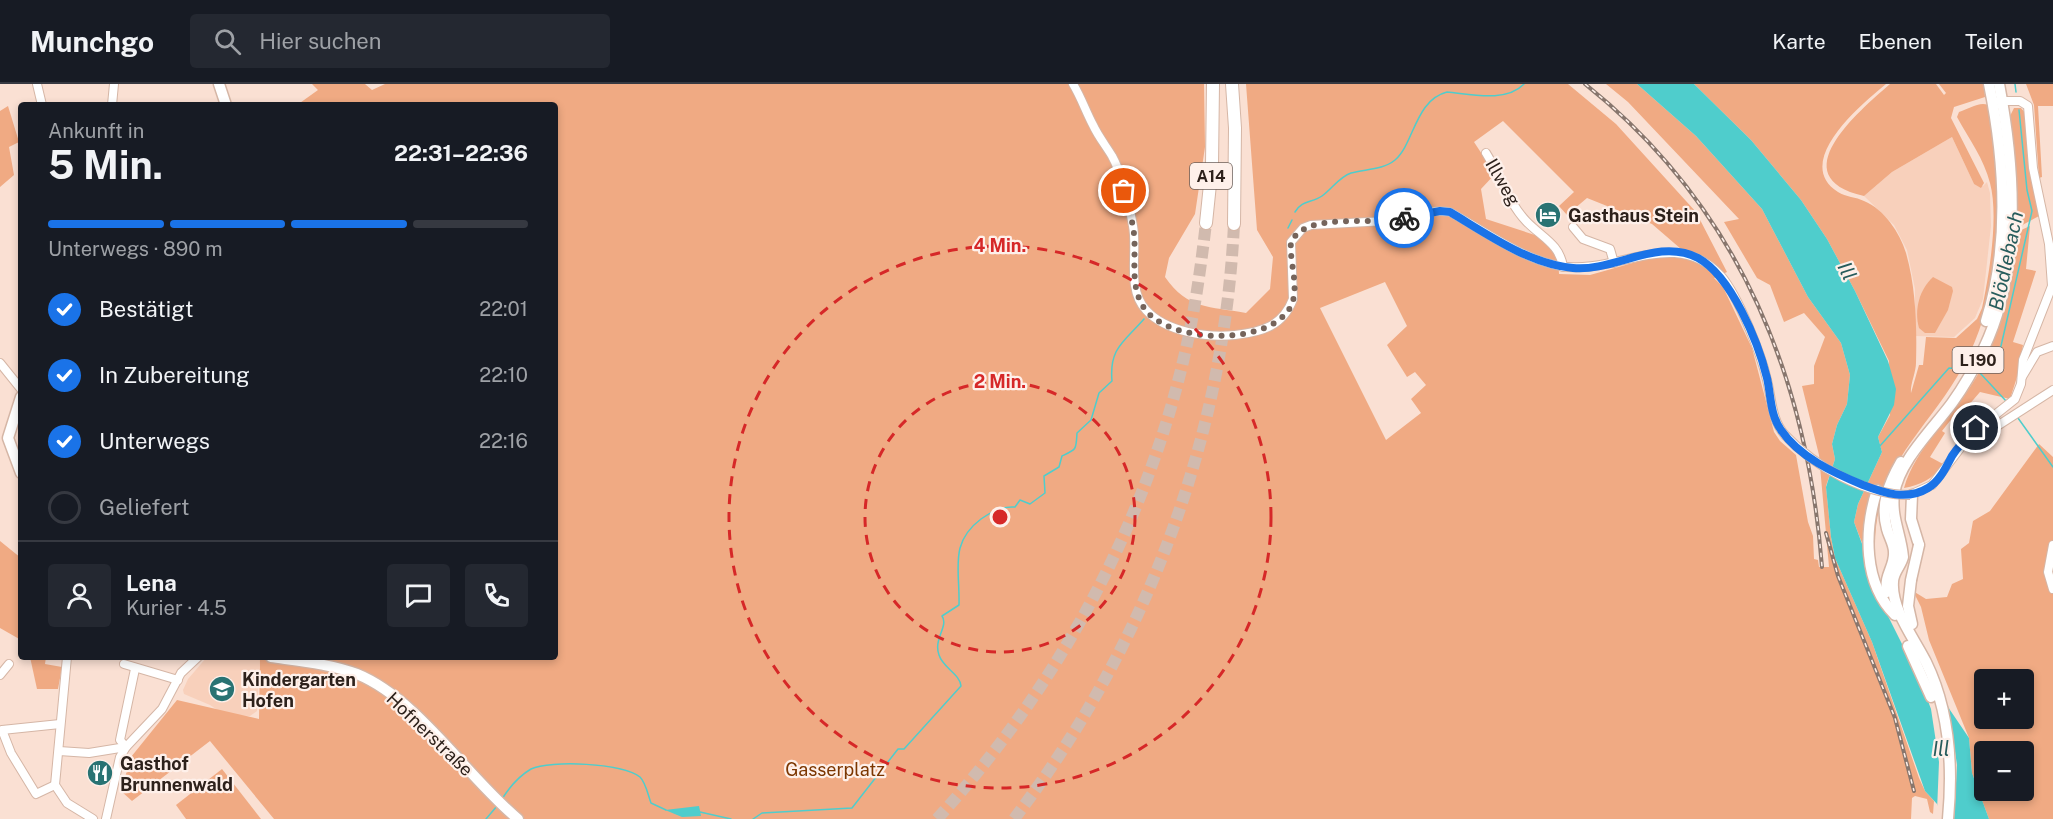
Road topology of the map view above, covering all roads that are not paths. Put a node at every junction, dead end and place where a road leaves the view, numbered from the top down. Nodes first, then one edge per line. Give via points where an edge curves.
1 (37, 84) edge
2 (114, 84) edge
3 (219, 84) edge
4 (1073, 84) edge
5 (1213, 84) edge
6 (1232, 84) edge
7 (1240, 84) edge
8 (1989, 84) edge
9 (1999, 84) edge
10 (1997, 101) junction
11 (41, 102) edge
12 (112, 102) edge
13 (225, 102) edge
14 (1235, 128) junction
15 (1486, 153) dead end
16 (1206, 223) tunnel mouth
17 (1234, 224) tunnel mouth
18 (1574, 227) dead end
19 (1614, 262) junction
20 (1563, 267) junction
21 (2053, 286) edge
22 (2053, 346) edge
23 (0, 363) edge
24 (2021, 377) junction
25 (18, 385) edge
26 (2053, 390) edge
27 (18, 405) edge
28 (1982, 424) junction
29 (4, 440) edge
30 (18, 467) edge
31 (1876, 490) junction
32 (1911, 495) junction
33 (2053, 545) edge
34 (1898, 549) junction
35 (1896, 563) junction
36 (2053, 589) edge
37 (1895, 615) junction
38 (1914, 636) junction
39 (67, 660) edge
40 (194, 660) edge
41 (292, 660) edge
42 (9, 664) dead end
43 (124, 664) dead end
44 (135, 669) junction
45 (0, 675) edge
46 (178, 680) junction
47 (60, 724) junction
48 (1, 730) edge
49 (126, 747) junction
50 (59, 751) junction
51 (55, 784) junction
52 (93, 819) edge
53 (106, 819) edge
54 (518, 819) edge
55 (1940, 819) edge
56 (1948, 819) edge

1 - 11 street
2 - 12 street
3 - 13 main road
4 - 20 street via 1119,173 1133,228 1134,276 1144,309 1172,327 1225,336 1267,329 1282,318 1290,307 1294,290 1291,242 1311,225 1386,221 1450,212 1523,254
5 - 16 highway, A14 via 1212,165
6 - 14 highway, A14
7 - 14 highway via 1240,113
8 - 10 main road, L190
9 - 10 main road, L190
10 - 21 street via 2020,101 2028,106 2033,168 2049,244
10 - 34 main road, L190 via 2003,220 1992,300 1966,368 1906,453 1887,490 1884,520
14 - 17 highway, A14
15 - 20 street, Illweg via 1525,220 1562,256
18 - 19 street via 1583,239 1610,249
19 - 20 street via 1588,268
19 - 31 street, bridge via 1672,252 1696,257 1718,273 1733,294 1755,345 1768,380 1774,416 1785,435 1815,460
21 - 24 street via 2026,350
22 - 24 street via 2037,352
23 - 25 street
24 - 28 street via 2010,405
26 - 28 street via 1991,430
27 - 29 main road
28 - 32 street via 1960,445 1932,485
29 - 30 main road
31 - 32 street, bridge
31 - 37 main road via 1868,550 1876,581 1888,609
32 - 38 main road, bridge via 1911,519 1919,545 1908,611
33 - 36 street via 2048,572
34 - 35 main road, L190
34 - 35 main road via 1915,562
35 - 37 main road, L190 via 1886,578
35 - 38 main road, L190 via 1894,595
37 - 55 main road, L190 via 1938,719 1943,762
38 - 56 main road via 1947,729
39 - 47 street
40 - 46 street
41 - 54 main road, Hofnerstraße via 341,669 378,685 413,714
42 - 45 street
43 - 44 street
44 - 46 street
44 - 49 street via 120,729 120,740
46 - 49 street via 162,709
47 - 48 street
47 - 50 street
48 - 51 street via 36,794
49 - 50 street via 89,753
49 - 53 street via 120,757
50 - 51 street
51 - 52 street via 67,803

